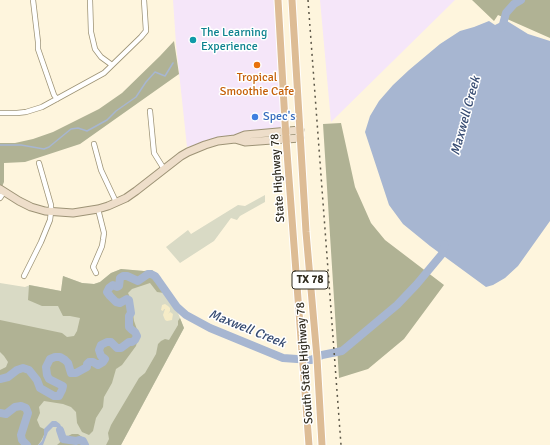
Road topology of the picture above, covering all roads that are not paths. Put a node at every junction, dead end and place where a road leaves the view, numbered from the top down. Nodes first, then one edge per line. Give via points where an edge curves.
1 (33, 0) edge
2 (90, 0) edge
3 (144, 0) edge
4 (278, 0) edge
5 (288, 0) edge
6 (292, 0) edge
7 (294, 28) junction
8 (112, 65) junction
9 (57, 99) junction
10 (150, 111) dead end
11 (0, 113) edge
12 (300, 130) junction
13 (286, 131) junction
14 (255, 138) junction
15 (300, 138) junction
16 (286, 139) junction
17 (94, 144) dead end
18 (39, 163) dead end
19 (164, 169) junction
20 (1, 193) edge
21 (116, 202) junction
22 (98, 209) junction
23 (51, 212) junction
24 (306, 232) joint
25 (293, 234) joint
26 (96, 273) dead end
27 (24, 276) dead end
28 (309, 445) edge
29 (322, 445) edge

1 - 9 street via 38,49
2 - 8 street via 91,32 95,49
3 - 8 street via 146,30
4 - 13 main road, State Highway 78 / TX 78
5 - 7 main road via 290,20
6 - 7 main road, State Highway 78 / TX 78
7 - 12 main road, State Highway 78 / TX 78
8 - 9 street via 104,73
9 - 11 street via 26,112
10 - 19 street via 154,153
12 - 13 street
12 - 15 main road, State Highway 78 / TX 78
13 - 14 street
13 - 16 main road, State Highway 78 / TX 78
14 - 16 street
14 - 19 street via 245,135 196,148 180,156
15 - 16 street
15 - 24 main road, State Highway 78 / TX 78
16 - 25 main road, State Highway 78 / TX 78
17 - 21 street via 101,170
18 - 23 street
19 - 21 street via 136,191
20 - 23 street via 31,207
21 - 22 street
22 - 23 street via 73,213
22 - 26 street via 104,233 102,246 93,267
23 - 27 street via 50,220
24 - 29 main road, South State Highway 78 / TX 78
25 - 28 main road, South State Highway 78 / TX 78

